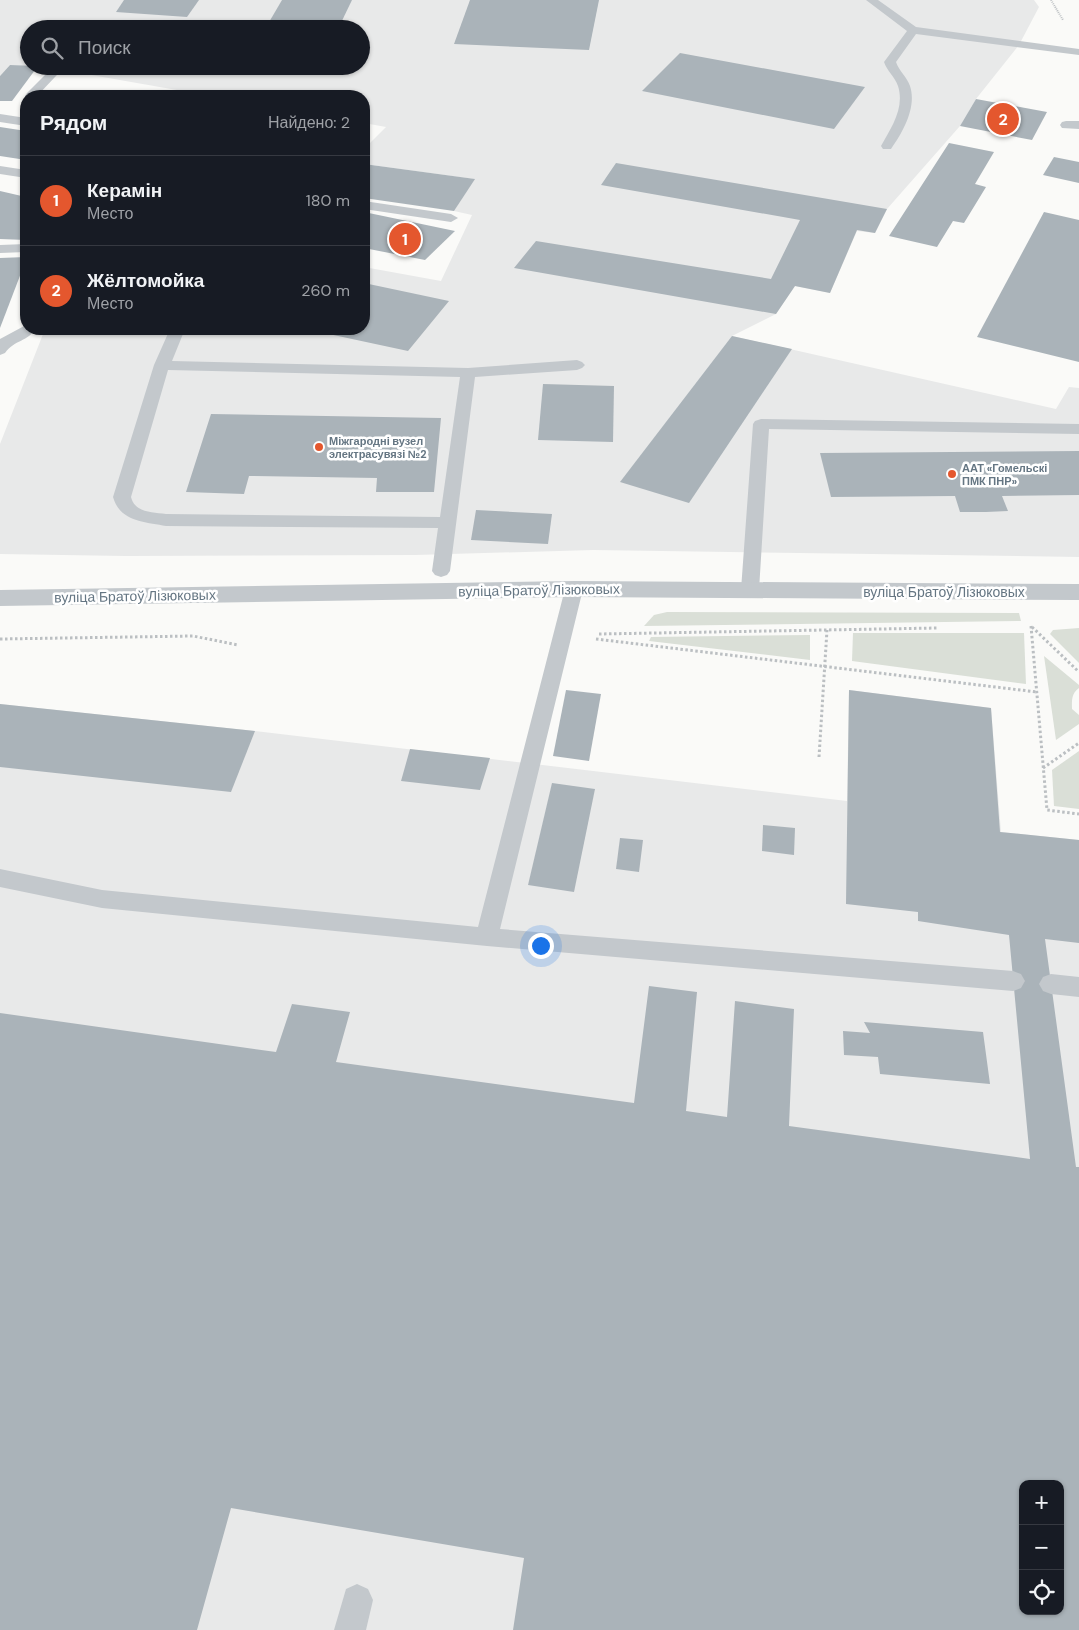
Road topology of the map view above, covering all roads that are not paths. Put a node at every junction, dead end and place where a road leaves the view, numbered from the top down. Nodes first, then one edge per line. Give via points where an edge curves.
1 (871, 0) edge
2 (913, 30) junction
3 (1079, 52) edge
4 (50, 75) edge
5 (36, 90) edge
6 (20, 107) edge
7 (5, 119) edge
8 (20, 121) edge
9 (887, 146) dead end
10 (0, 170) edge
11 (20, 173) edge
12 (370, 206) edge
13 (452, 218) dead end
14 (20, 248) edge
15 (0, 249) edge
16 (20, 335) edge
17 (174, 335) edge
18 (0, 350) edge
19 (162, 365) junction
20 (577, 365) dead end
21 (468, 373) junction
22 (1079, 429) edge
23 (447, 523) junction
24 (441, 570) dead end
25 (574, 589) junction
26 (750, 590) junction
27 (1079, 592) edge
28 (0, 598) edge
29 (0, 878) edge
30 (487, 937) junction
31 (1013, 981) dead end
32 (1051, 984) dead end
33 (1079, 987) edge
34 (357, 1600) dead end
35 (350, 1630) edge

1 - 2 lane
2 - 3 lane
2 - 9 lane via 890,62 904,85 906,110
4 - 5 lane
6 - 7 lane
7 - 8 lane
10 - 11 lane
12 - 13 lane
14 - 15 lane
16 - 18 lane via 2,344
17 - 19 lane
19 - 21 lane
19 - 23 lane via 122,497 129,512 166,520
20 - 21 lane
21 - 23 lane
22 - 26 lane via 761,424
23 - 24 lane
25 - 26 street, вуліца Братоў Лізюковых
25 - 28 street, вуліца Братоў Лізюковых
25 - 30 lane
26 - 27 street, вуліца Братоў Лізюковых
29 - 30 lane via 102,899
30 - 31 lane
32 - 33 lane
34 - 35 lane

